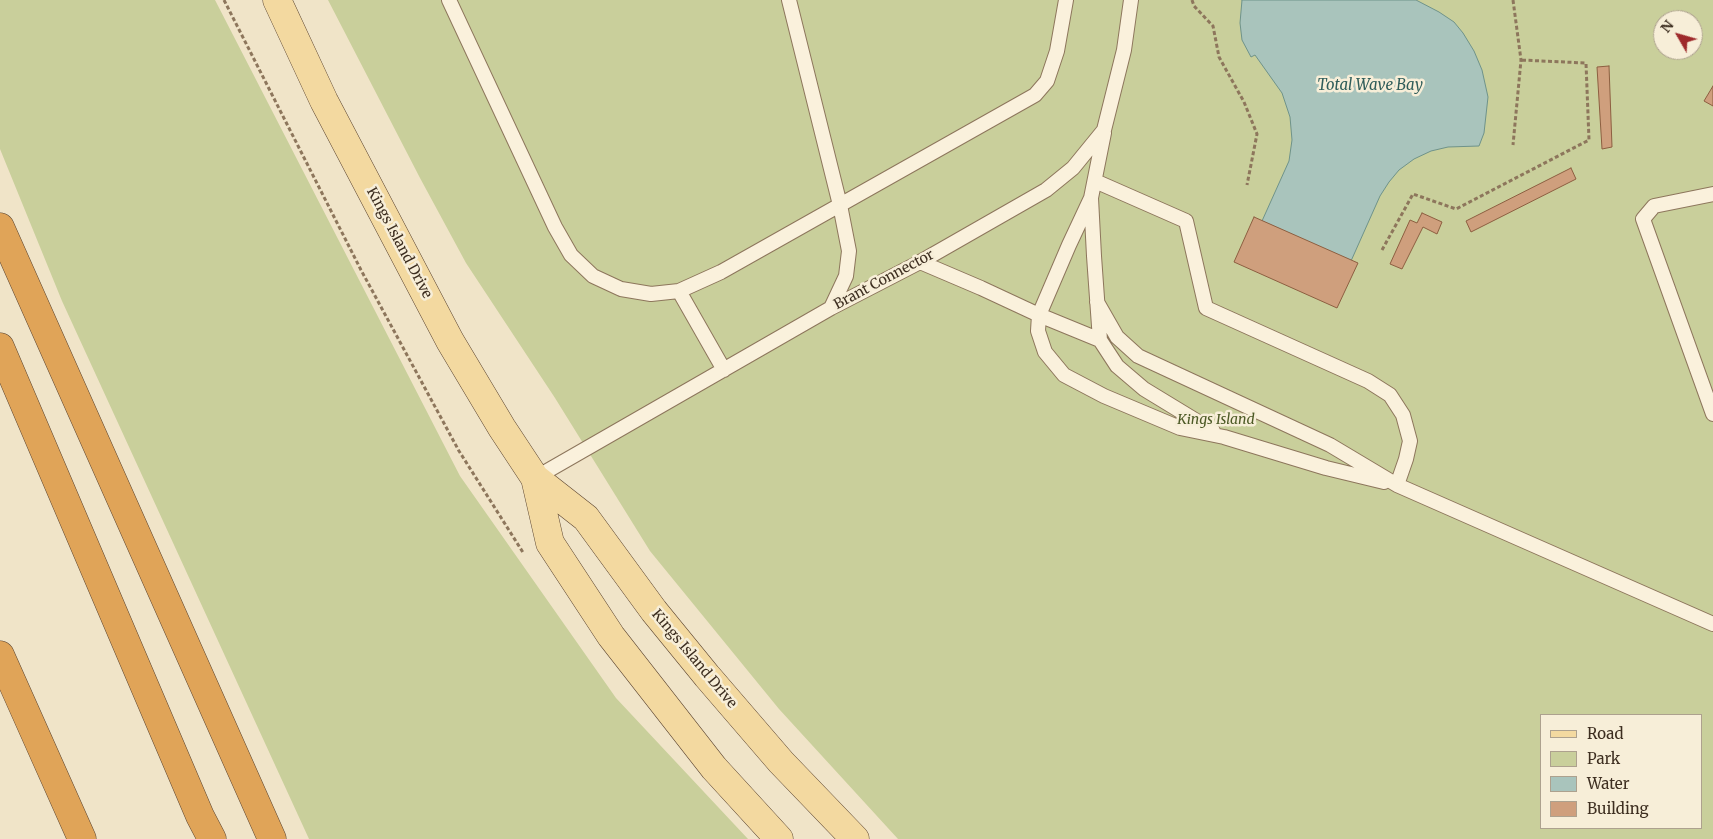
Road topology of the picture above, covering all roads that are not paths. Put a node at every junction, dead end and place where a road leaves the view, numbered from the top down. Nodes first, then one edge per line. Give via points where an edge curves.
1 (277, 0) edge
2 (449, 0) edge
3 (789, 0) edge
4 (1066, 0) edge
5 (1131, 0) edge
6 (1104, 130) junction
7 (1095, 181) junction
8 (1713, 194) edge
9 (1091, 198) junction
10 (840, 205) junction
11 (0, 227) edge
12 (920, 262) junction
13 (679, 291) junction
14 (1097, 302) junction
15 (831, 308) junction
16 (1039, 315) junction
17 (1100, 340) junction
18 (0, 347) edge
19 (724, 370) junction
20 (1713, 414) edge
21 (1224, 437) junction
22 (535, 478) junction
23 (1397, 485) junction
24 (1713, 624) edge
25 (0, 655) edge
26 (82, 839) edge
27 (212, 839) edge
28 (272, 839) edge
29 (779, 839) edge
30 (855, 839) edge

1 - 22 main road, Kings Island Drive via 324,101 450,341
2 - 13 lane via 571,255 593,276 621,289 651,294
3 - 10 lane
4 - 10 lane via 1057,51 1047,81 1035,95
5 - 6 lane, Brant Connector via 1124,50
6 - 7 lane
6 - 12 lane, Brant Connector via 1073,168 1046,190
7 - 9 lane
7 - 23 lane via 1186,222 1206,308 1368,381 1390,395 1403,415 1410,441
8 - 20 lane via 1654,206 1642,219
9 - 14 lane
9 - 16 lane
10 - 13 lane via 721,272
10 - 15 lane via 849,251 846,276
11 - 28 highway
12 - 15 lane, Brant Connector
12 - 16 lane
13 - 19 lane
14 - 17 lane
14 - 23 lane via 1117,336 1138,356 1330,445
15 - 19 lane, Brant Connector
16 - 17 lane
16 - 21 lane via 1038,331 1045,352 1064,375 1180,428
17 - 21 lane via 1117,366 1144,389
18 - 27 highway
19 - 22 lane, Brant Connector
21 - 23 lane via 1326,468
22 - 29 main road, Kings Island Drive via 550,544 611,636 714,768
22 - 30 main road, Kings Island Drive via 586,518 654,611 707,676 780,762
23 - 24 lane
25 - 26 highway

